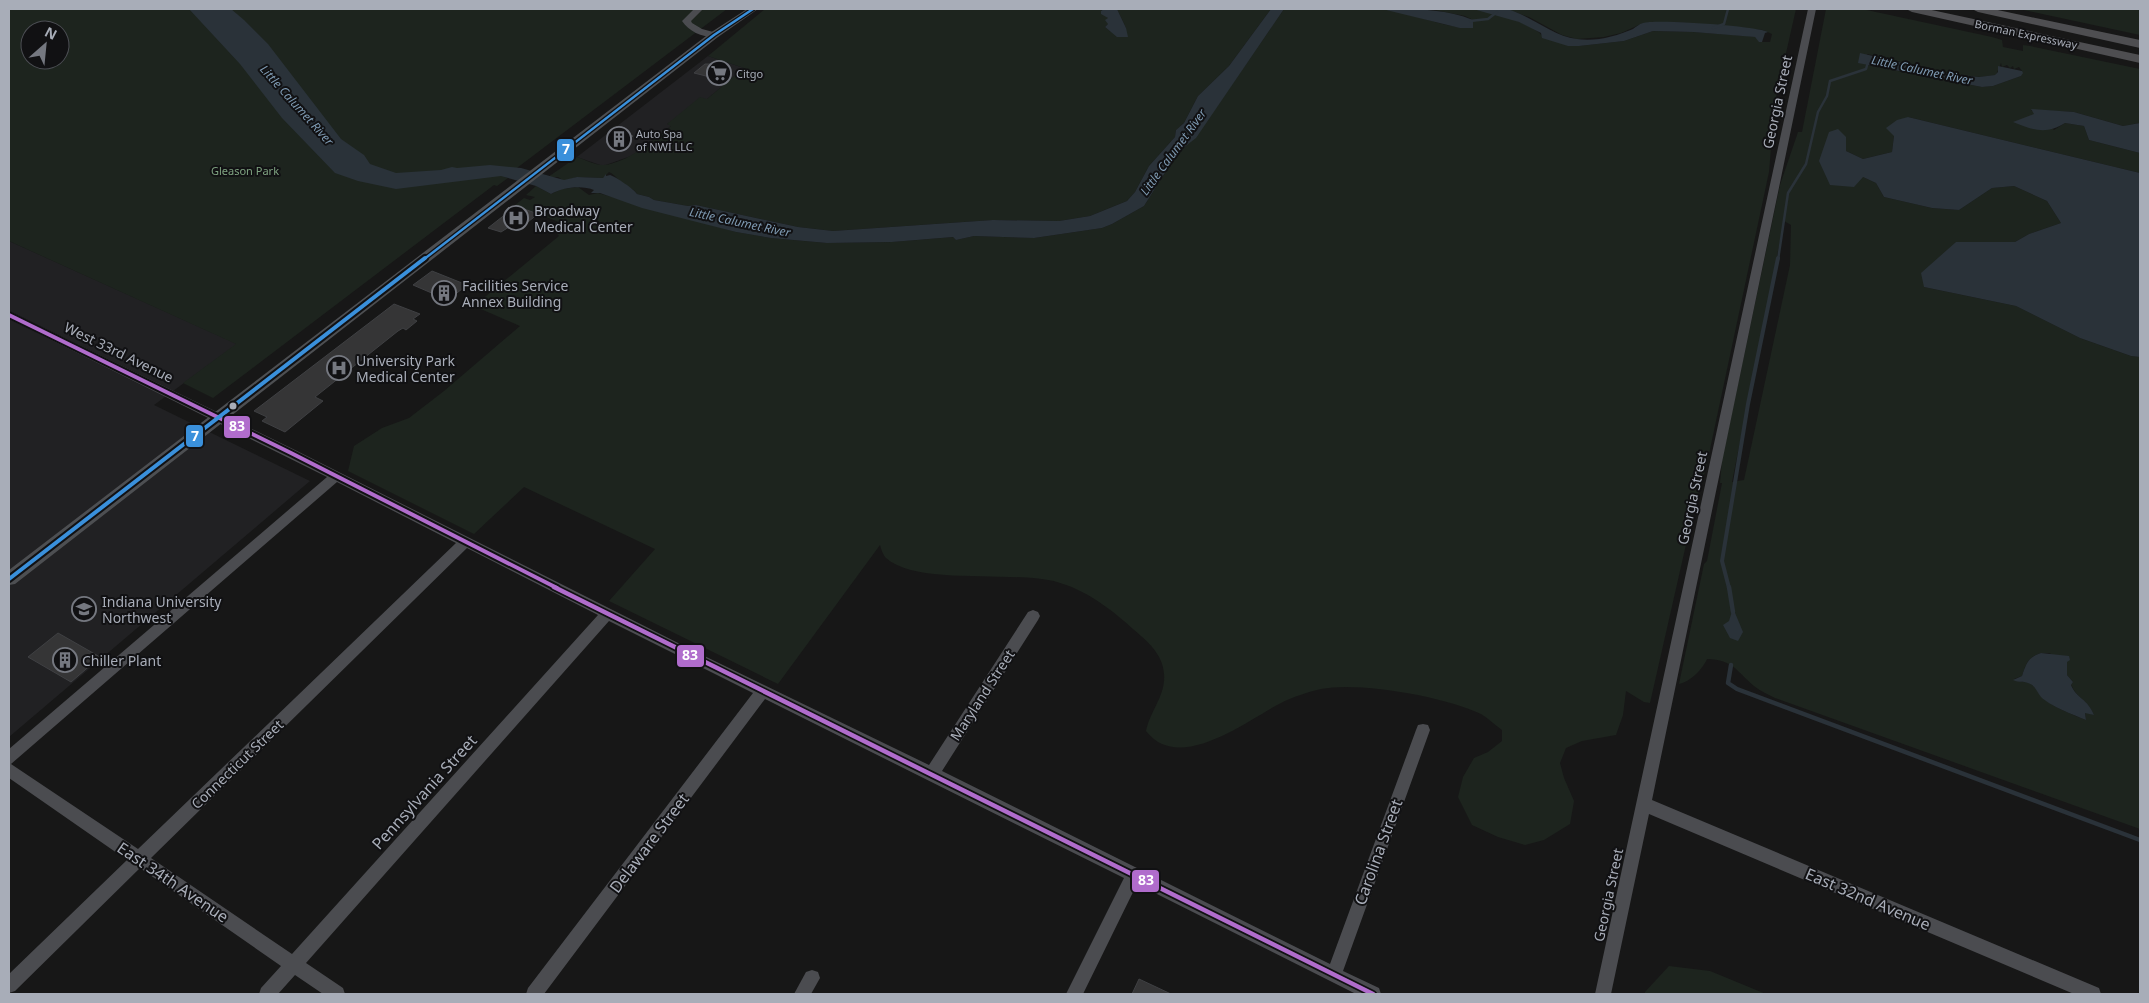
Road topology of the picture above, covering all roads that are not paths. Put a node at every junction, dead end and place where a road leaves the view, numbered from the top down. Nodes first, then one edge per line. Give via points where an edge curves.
1 (699, 9) edge
2 (740, 9) edge
3 (754, 9) edge
4 (1812, 9) edge
5 (1912, 9) edge
6 (1978, 9) edge
7 (714, 34) junction
8 (2140, 44) edge
9 (2140, 59) edge
10 (9, 315) edge
11 (217, 416) junction
12 (336, 476) junction
13 (465, 542) junction
14 (9, 579) edge
15 (607, 614) junction
16 (1033, 616) dead end
17 (763, 691) junction
18 (1423, 730) dead end
19 (9, 758) edge
20 (9, 770) edge
21 (932, 774) junction
22 (1643, 804) junction
23 (139, 859) junction
24 (1134, 874) junction
25 (294, 964) junction
26 (1334, 974) junction
27 (812, 978) dead end
28 (9, 985) edge
29 (267, 994) edge
30 (337, 994) edge
31 (534, 994) edge
32 (802, 994) edge
33 (1074, 994) edge
34 (1373, 994) edge
35 (1603, 994) edge
36 (2093, 994) edge

1 - 7 street via 686,22 698,31
2 - 7 main road
3 - 7 main road
4 - 22 street, Georgia Street
5 - 9 highway, Borman Expressway
6 - 8 highway, Borman Expressway
7 - 11 main road
10 - 11 street, West 33rd Avenue
11 - 12 street, West 33rd Avenue
11 - 14 main road
12 - 13 street, West 33rd Avenue
12 - 19 street
13 - 15 street, West 33rd Avenue
13 - 23 street, Connecticut Street
15 - 17 street, West 33rd Avenue
15 - 25 street, Pennsylvania Street
16 - 21 street, Maryland Street
17 - 21 street, West 33rd Avenue
17 - 31 street, Delaware Street
18 - 26 street, Carolina Street
20 - 23 street, East 34th Avenue
21 - 24 street, West 33rd Avenue
22 - 35 street, Georgia Street
22 - 36 street, East 32nd Avenue
23 - 25 street, East 34th Avenue
23 - 28 street, Connecticut Street
24 - 26 street, West 33rd Avenue
24 - 33 street
25 - 29 street, Pennsylvania Street
25 - 30 street, East 34th Avenue
26 - 34 street, West 33rd Avenue
27 - 32 street

